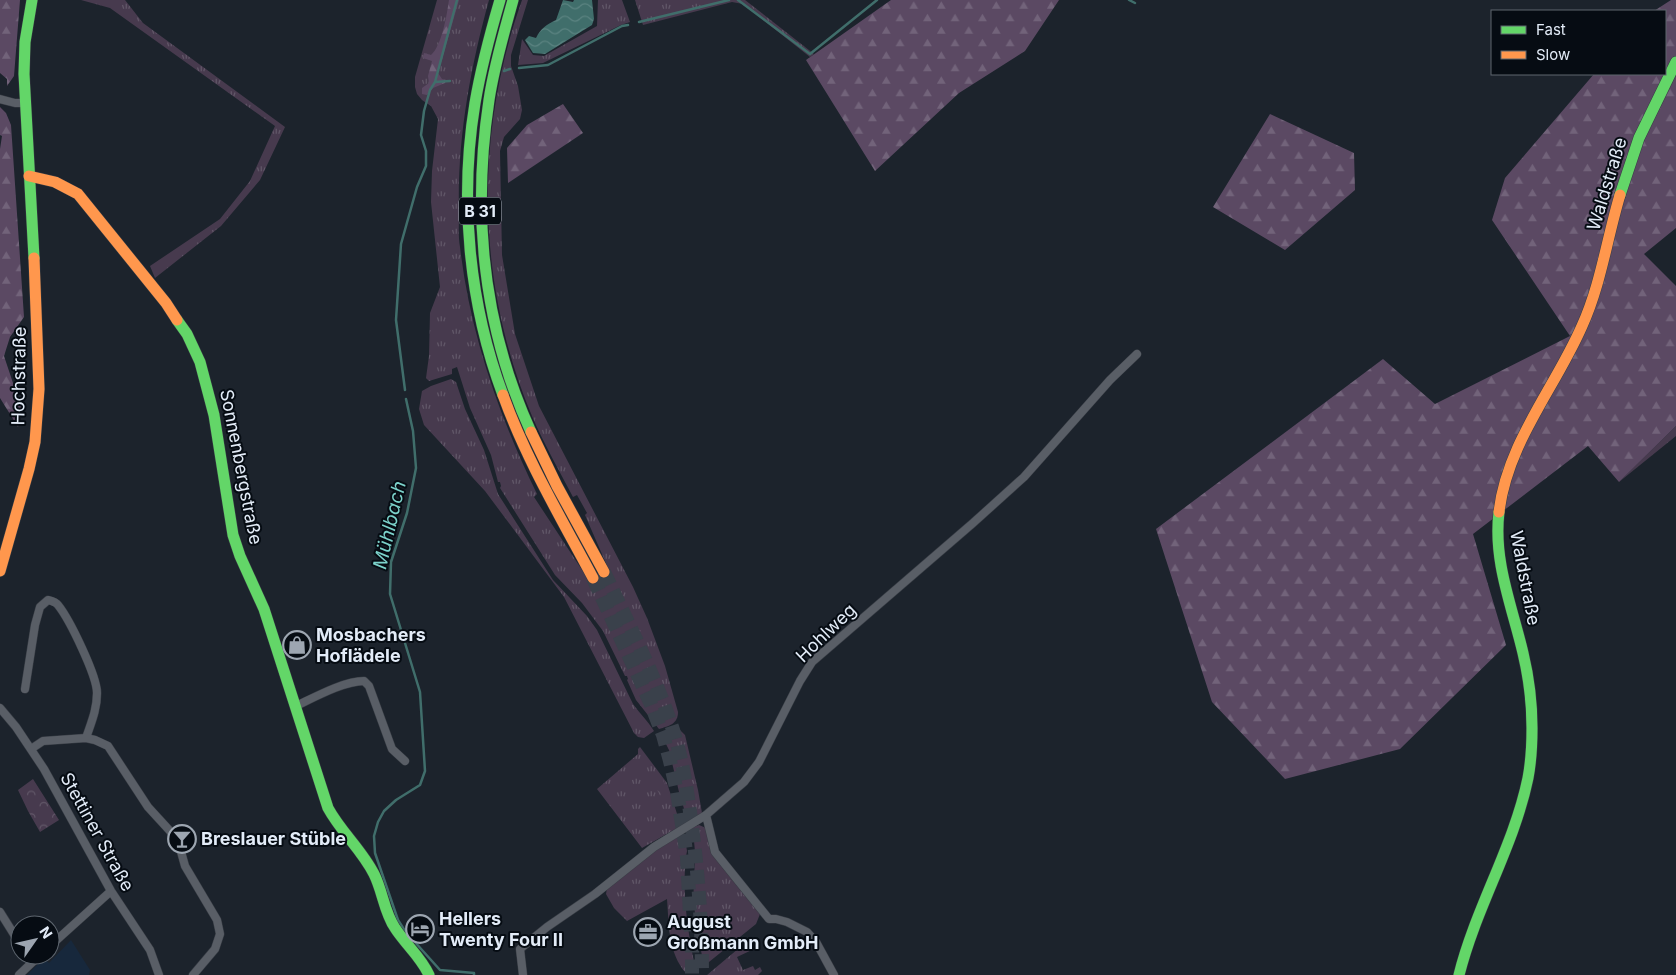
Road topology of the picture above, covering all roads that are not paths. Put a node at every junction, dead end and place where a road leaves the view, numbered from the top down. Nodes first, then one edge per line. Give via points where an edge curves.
1 (32, 0) edge
2 (499, 0) edge
3 (512, 0) edge
4 (1676, 62) edge
5 (0, 99) edge
6 (25, 103) junction
7 (29, 176) junction
8 (1137, 354) dead end
9 (0, 571) edge
10 (604, 572) tunnel mouth
11 (593, 578) tunnel mouth
12 (25, 689) dead end
13 (296, 706) junction
14 (0, 708) edge
15 (86, 738) junction
16 (31, 749) junction
17 (405, 761) dead end
18 (706, 815) junction
19 (111, 890) junction
20 (0, 912) edge
21 (10, 928) edge
22 (60, 937) edge
23 (30, 965) edge
24 (19, 975) edge
25 (159, 975) edge
26 (193, 975) edge
27 (429, 975) edge
28 (523, 975) edge
29 (834, 975) edge
30 (1459, 975) edge

1 - 6 main road, Hochstraße via 25,42
2 - 11 main road, B 31 via 479,78 468,161 468,230 476,292 489,352 513,422
3 - 10 main road, B 31 via 491,78 480,158 480,221 487,290 501,351 525,419
4 - 30 main road, Waldstraße via 1650,112 1622,185 1582,326 1558,375 1524,431 1509,464 1499,500 1498,551 1529,686 1531,753 1528,778 1515,821 1474,924
5 - 6 street
6 - 7 main road, Hochstraße
7 - 9 main road, Hochstraße via 38,338 37,417 29,468
7 - 13 main road, Sonnenbergstraße via 54,180 78,194 187,334 209,390 233,535 264,609
8 - 18 street, Hohlweg via 1024,477 812,662 759,762 744,782
12 - 15 street via 35,625 40,607 48,600 57,603 75,633 97,691 96,711
13 - 17 street via 364,681 369,686 392,749
13 - 27 main road, Sonnenbergstraße via 333,819 371,868 392,924
14 - 16 street, Stettiner Straße
15 - 16 street via 43,741
15 - 26 street via 108,746 148,807 170,831 185,866 217,920 220,934 215,948
16 - 19 street, Stettiner Straße via 60,795
18 - 28 street, Hohlweg via 654,847 520,949
18 - 29 street via 715,852 723,863 769,919 787,922 807,932
19 - 22 street
19 - 25 street, Stettiner Straße via 150,950
20 - 21 street
23 - 24 street

